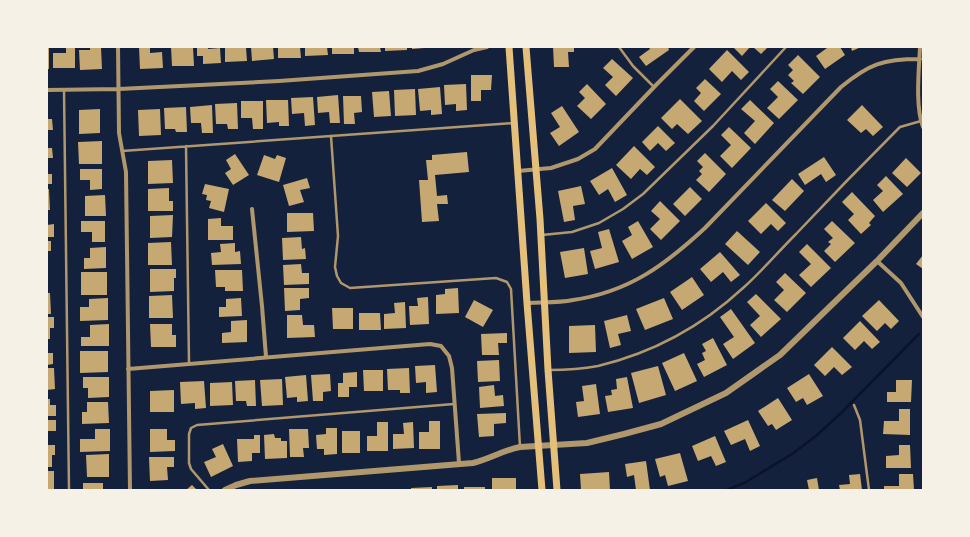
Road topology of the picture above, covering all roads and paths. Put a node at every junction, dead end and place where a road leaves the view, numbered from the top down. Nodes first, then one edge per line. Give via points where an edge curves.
1 (118, 47) edge
2 (487, 47) edge
3 (509, 47) edge
4 (526, 47) edge
5 (619, 47) edge
6 (694, 47) edge
7 (786, 47) edge
8 (920, 47) edge
9 (920, 59) junction
10 (654, 87) junction
11 (119, 89) junction
12 (47, 90) edge
13 (64, 90) junction
14 (921, 121) junction
15 (515, 123) junction
16 (923, 127) edge
17 (331, 136) junction
18 (186, 146) junction
19 (122, 151) junction
20 (537, 170) junction
21 (518, 171) junction
22 (252, 209) dead end
23 (923, 213) edge
24 (541, 236) junction
25 (876, 261) junction
26 (544, 302) junction
27 (527, 303) junction
28 (923, 317) edge
29 (266, 357) junction
30 (189, 363) junction
31 (128, 369) junction
32 (548, 370) junction
33 (454, 404) junction
34 (854, 405) dead end
35 (539, 446) junction
36 (554, 446) junction
37 (520, 447) junction
38 (459, 463) junction
39 (69, 490) edge
40 (130, 490) edge
41 (209, 490) edge
42 (226, 490) edge
43 (542, 490) edge
44 (557, 490) edge
45 (869, 490) edge

1 - 11 street
2 - 11 street via 418,71
3 - 15 main road
4 - 20 main road
5 - 10 lane
6 - 10 street
7 - 24 lane via 713,126 643,194 599,222 572,232
8 - 9 street
9 - 14 street
9 - 26 street via 901,59 874,64 855,75 705,228 649,274 625,286 589,298
10 - 20 street via 595,149 578,159
11 - 13 street
11 - 19 street via 119,133
12 - 13 street
13 - 39 lane
14 - 16 street
14 - 32 lane via 900,127 744,288 692,328 641,353 597,366
15 - 17 lane
15 - 21 main road
17 - 18 lane
17 - 37 lane via 338,236 335,267 341,283 350,288 496,278 507,282 511,288
18 - 19 lane
18 - 30 lane
19 - 31 street via 126,172
20 - 21 street
20 - 24 main road
21 - 27 main road
22 - 29 street
23 - 25 street
24 - 26 main road
25 - 28 street via 901,283
25 - 36 street via 780,355 726,393 661,424 587,443
26 - 27 street
26 - 32 main road
27 - 35 main road
29 - 30 street
29 - 33 street via 430,344 441,346 449,356 452,368
30 - 31 street
31 - 40 street
32 - 36 main road
33 - 38 street
33 - 41 lane via 197,425 191,428 189,434 189,463
34 - 45 lane via 860,420
35 - 36 street
35 - 37 street
35 - 43 main road
36 - 44 main road
37 - 38 street via 473,463
38 - 42 street via 250,481

